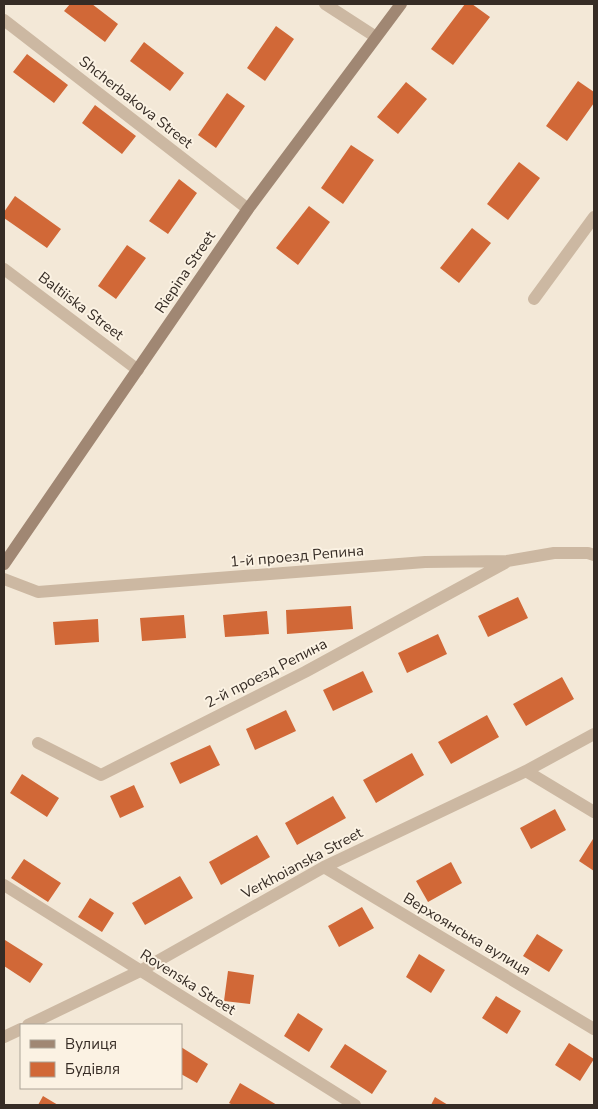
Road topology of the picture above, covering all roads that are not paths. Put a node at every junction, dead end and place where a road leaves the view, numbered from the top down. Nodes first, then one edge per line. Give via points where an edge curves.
1 (325, 4) edge
2 (401, 4) edge
3 (4, 20) edge
4 (376, 38) junction
5 (248, 209) junction
6 (594, 217) edge
7 (4, 269) edge
8 (534, 299) dead end
9 (138, 370) junction
10 (594, 555) edge
11 (507, 562) junction
12 (4, 564) edge
13 (4, 579) edge
14 (594, 734) edge
15 (38, 743) dead end
16 (526, 771) junction
17 (594, 812) edge
18 (324, 867) junction
19 (4, 885) edge
20 (140, 971) junction
21 (30, 1024) edge
22 (20, 1029) edge
23 (594, 1029) edge
24 (4, 1037) edge
25 (355, 1105) edge

1 - 4 street
2 - 4 street, Riepina Street
3 - 5 street, Shcherbakova Street
4 - 5 street, Riepina Street
5 - 9 street, Riepina Street
6 - 8 street
7 - 9 street, Baltiiska Street
9 - 12 street, Riepina Street
10 - 11 street, 1-й проезд Репина via 554,553
11 - 13 street, 1-й проезд Репина via 425,562 38,592
11 - 15 street, 2-й проезд Репина via 305,672 101,775
14 - 16 street, Verkhoianska Street
16 - 17 street
16 - 18 street, Verkhoianska Street
18 - 20 street, Verkhoianska Street
18 - 23 street, Верхоянська вулиця
19 - 20 street, Rovenska Street
20 - 21 street, Verkhoianska Street
20 - 25 street, Rovenska Street
22 - 24 street

